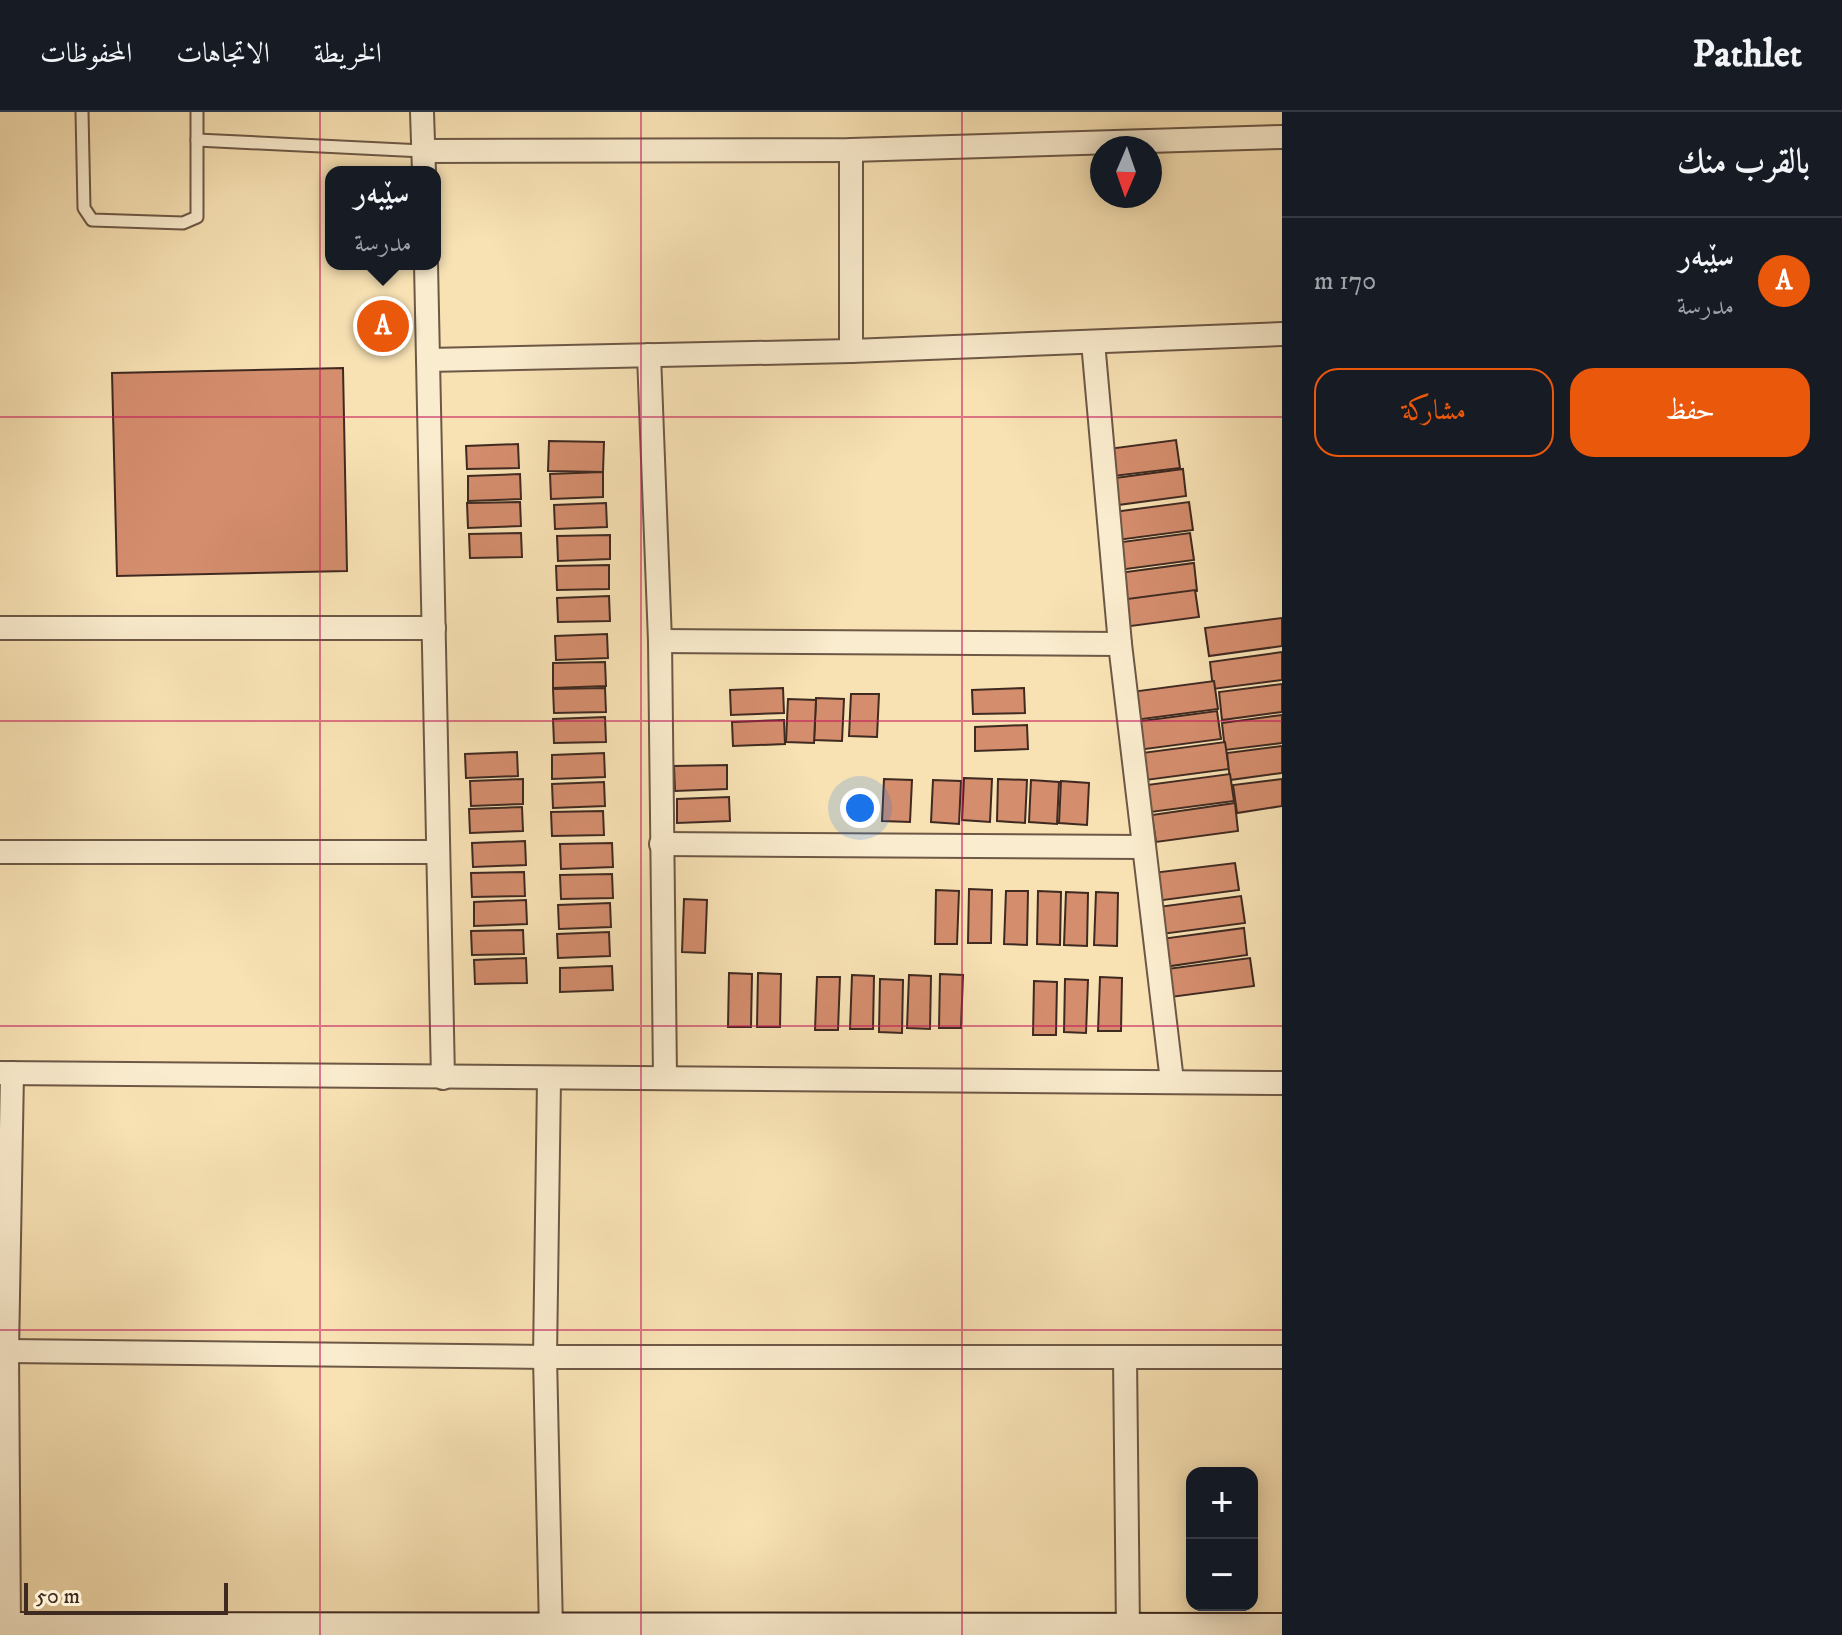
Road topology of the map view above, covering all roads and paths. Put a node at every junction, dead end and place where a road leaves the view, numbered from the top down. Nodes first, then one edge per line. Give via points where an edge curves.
1 (82, 112) edge
2 (197, 112) edge
3 (422, 112) edge
4 (1282, 137) edge
5 (197, 140) junction
6 (851, 150) junction
7 (423, 162) edge
8 (426, 270) edge
9 (1282, 334) edge
10 (1093, 342) junction
11 (851, 351) junction
12 (649, 355) junction
13 (428, 360) junction
14 (0, 628) edge
15 (434, 628) junction
16 (660, 641) junction
17 (1120, 644) junction
18 (661, 844) junction
19 (1143, 847) junction
20 (0, 852) edge
21 (438, 852) junction
22 (6, 1073) edge
23 (665, 1077) junction
24 (443, 1078) junction
25 (549, 1079) junction
26 (1172, 1081) junction
27 (1282, 1083) edge
28 (7, 1351) junction
29 (545, 1357) junction
30 (1125, 1357) junction
31 (1282, 1357) edge
32 (4, 1629) edge
33 (551, 1630) junction
34 (1128, 1630) junction
35 (1282, 1630) edge
36 (259, 1632) edge

1 - 5 lane via 84,208 92,220 183,223 197,217
2 - 5 lane
3 - 7 street
4 - 6 street
5 - 7 lane
6 - 7 street
6 - 11 street
8 - 13 street
9 - 10 street
10 - 11 street
10 - 17 street
11 - 12 street
12 - 13 street
12 - 16 street
13 - 15 street
14 - 15 street
15 - 21 street
16 - 17 street
16 - 18 street
17 - 19 street
18 - 19 street
18 - 23 street
19 - 26 street
20 - 21 street
21 - 24 street
22 - 24 street
22 - 28 street
23 - 25 street
23 - 26 street
24 - 25 street
25 - 29 street
26 - 27 street
28 - 29 street
28 - 32 street
29 - 30 street
29 - 33 street
30 - 31 street
30 - 34 street
32 - 36 street
33 - 34 street
33 - 36 street
34 - 35 street

